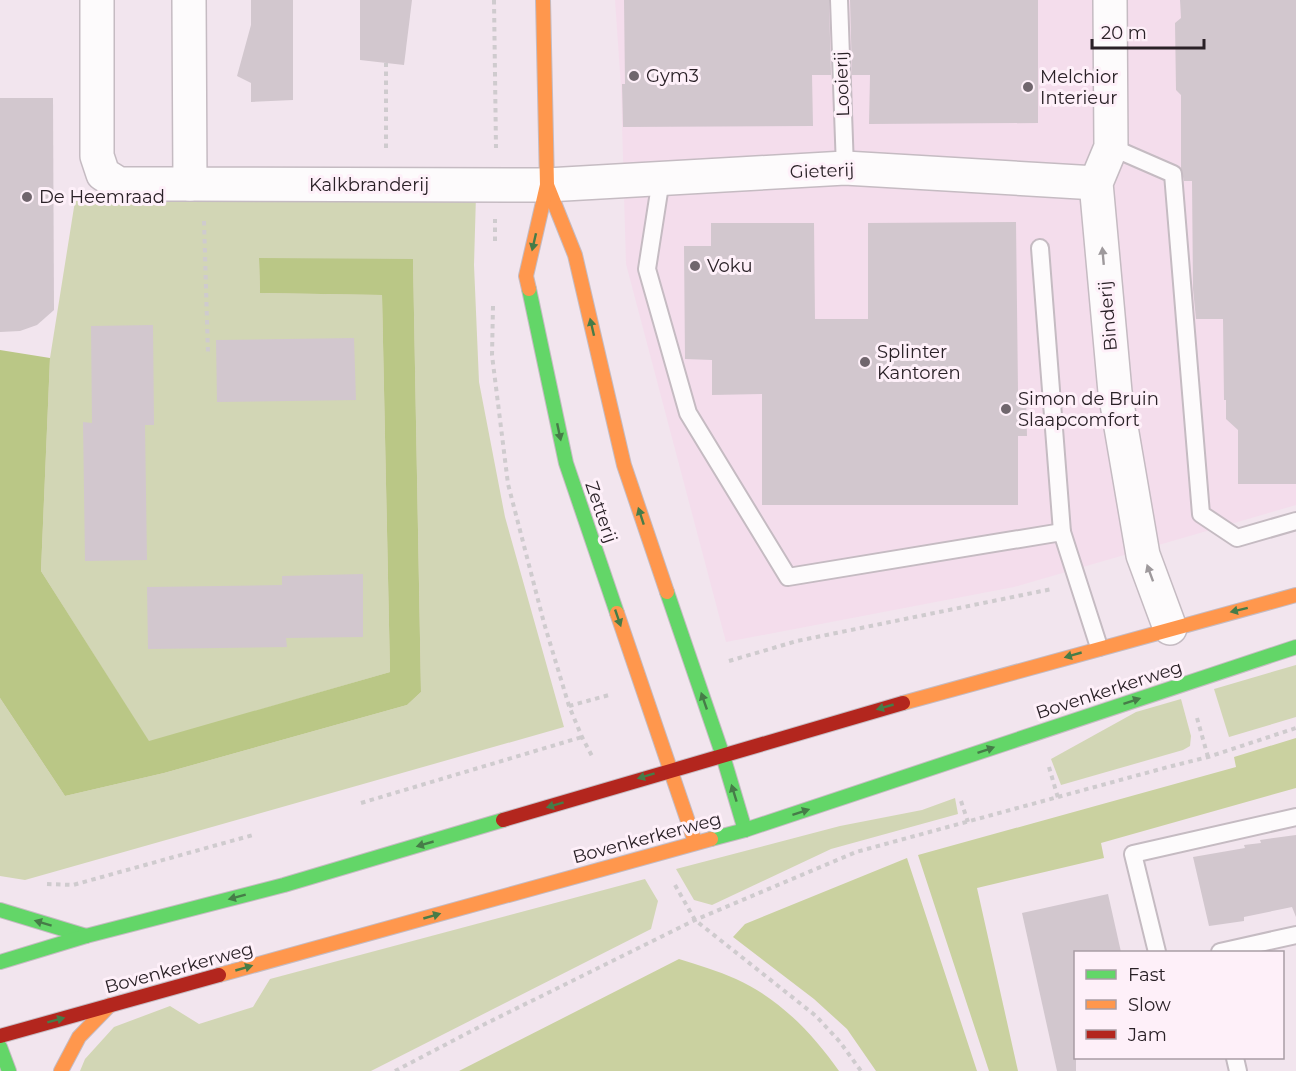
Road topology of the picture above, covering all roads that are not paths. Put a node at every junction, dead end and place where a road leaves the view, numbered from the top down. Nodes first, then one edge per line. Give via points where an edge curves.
1 (97, 0) edge
2 (189, 0) edge
3 (543, 0) edge
4 (839, 0) edge
5 (1110, 0) edge
6 (1111, 147) junction
7 (846, 168) junction
8 (661, 179) junction
9 (1096, 183) junction
10 (196, 184) junction
11 (547, 185) junction
12 (1040, 248) dead end
13 (1296, 521) edge
14 (1062, 532) junction
15 (1296, 595) edge
16 (1170, 627) junction
17 (1099, 647) junction
18 (1296, 647) edge
19 (723, 756) junction
20 (670, 769) junction
21 (1296, 818) edge
22 (745, 830) junction
23 (695, 842) junction
24 (0, 910) edge
25 (86, 936) junction
26 (1295, 940) edge
27 (1157, 951) edge
28 (1226, 951) edge
29 (0, 962) edge
30 (110, 1005) junction
31 (0, 1036) edge
32 (0, 1047) edge
33 (9, 1071) edge
34 (61, 1071) edge

1 - 10 street, Kalkbranderij via 97,156 103,174 119,184
2 - 10 street
3 - 11 main road, Zetterij
4 - 7 lane, Looierij
5 - 6 street, Binderij
6 - 9 street, Binderij
6 - 13 lane via 1173,174 1202,514 1237,538
7 - 8 street, Gieterij
7 - 9 street, Gieterij
8 - 11 street, Gieterij
8 - 14 lane via 647,269 688,413 788,577
16 -> 9 street, Binderij via 1143,555 1115,392
10 - 11 street, Kalkbranderij
19 -> 11 main road, Zetterij via 624,465 575,255
11 -> 20 main road, Zetterij via 526,276 566,463
12 - 14 lane
14 - 17 lane
15 -> 16 main road
16 - 17 main road
17 -> 19 main road
22 -> 18 main road, Bovenkerkerweg
19 - 20 main road
22 -> 19 main road, Zetterij
20 - 23 main road, Zetterij
20 -> 25 main road via 284,885
21 - 27 lane via 1133,854
22 - 23 main road, Bovenkerkerweg
30 -> 23 main road, Bovenkerkerweg
25 -> 24 main road
25 - 29 main road
26 - 28 lane
31 -> 30 main road, Bovenkerkerweg
30 - 34 main road via 79,1037
32 - 33 main road

